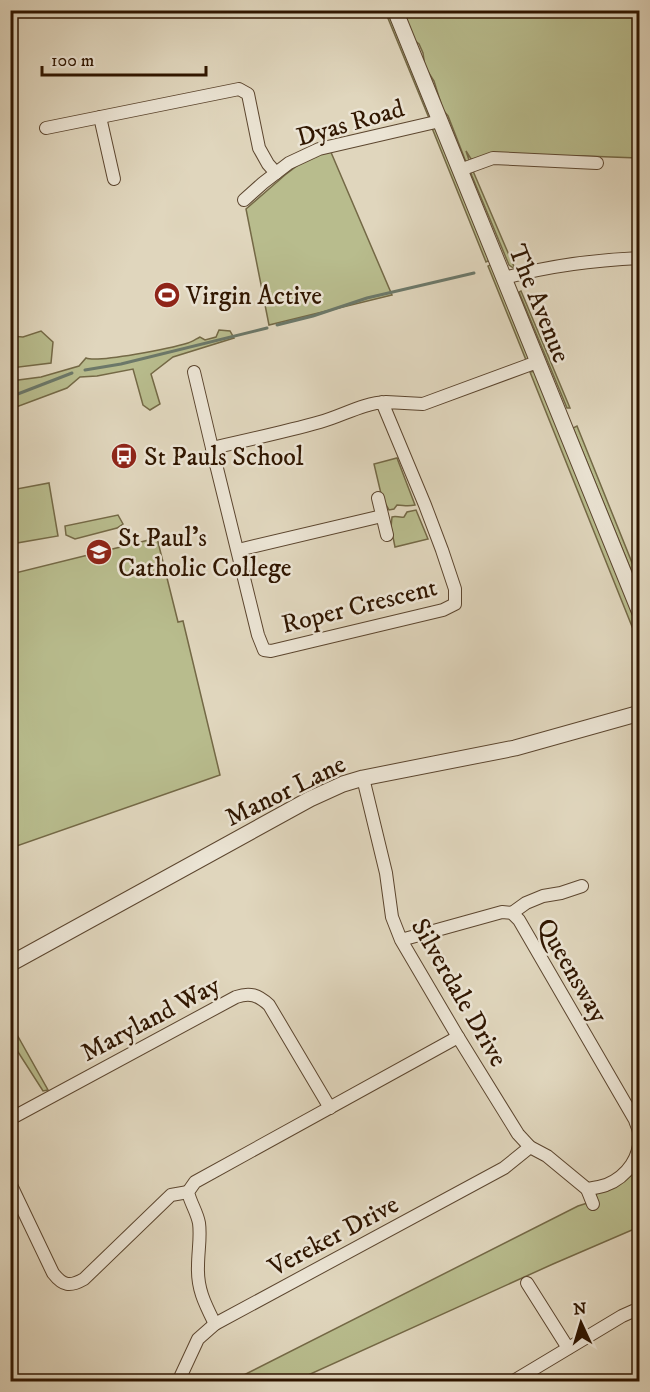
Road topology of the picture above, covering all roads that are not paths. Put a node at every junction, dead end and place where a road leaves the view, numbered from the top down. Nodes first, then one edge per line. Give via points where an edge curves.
1 (395, 10) edge
2 (100, 117) junction
3 (440, 121) junction
4 (46, 128) dead end
5 (597, 163) dead end
6 (460, 170) junction
7 (276, 173) junction
8 (114, 180) dead end
9 (244, 200) dead end
10 (639, 258) edge
11 (504, 278) junction
12 (537, 362) junction
13 (194, 372) dead end
14 (382, 402) junction
15 (212, 448) junction
16 (378, 498) dead end
17 (382, 516) junction
18 (387, 536) dead end
19 (238, 550) junction
20 (639, 613) edge
21 (639, 713) edge
22 (363, 778) junction
23 (582, 886) dead end
24 (512, 913) junction
25 (401, 940) junction
26 (10, 964) edge
27 (458, 1037) junction
28 (330, 1108) junction
29 (10, 1119) edge
30 (530, 1147) junction
31 (10, 1184) edge
32 (588, 1189) junction
33 (188, 1191) junction
34 (593, 1204) dead end
35 (527, 1283) dead end
36 (639, 1308) edge
37 (215, 1324) junction
38 (568, 1348) junction
39 (178, 1382) edge
40 (512, 1382) edge

1 - 3 street, The Avenue
2 - 4 street, Dyas Road
2 - 7 street, Dyas Road via 239,89 248,94 259,148
2 - 8 street
3 - 6 street, The Avenue
3 - 7 street, Dyas Road via 319,149
5 - 6 street via 493,158
6 - 11 street, The Avenue
7 - 9 street, Dyas Road
10 - 11 street via 591,261
11 - 12 street, The Avenue
12 - 14 street via 423,404
12 - 20 street, The Avenue
13 - 15 street, Roper Crescent
14 - 15 street via 322,422
14 - 19 street, Roper Crescent via 442,550 455,589 455,604 443,610 264,650
15 - 19 street, Roper Crescent
16 - 17 street
17 - 18 street
17 - 19 street
21 - 22 street, Manor Lane via 515,748
22 - 25 street, Silverdale Drive via 386,873 392,917
22 - 26 street, Manor Lane via 310,799
23 - 24 street, Queensway via 543,896
24 - 25 street, Queensway via 502,912
24 - 32 street, Queensway via 639,1132 632,1166 606,1185
25 - 27 street, Silverdale Drive
27 - 28 street
27 - 30 street, Silverdale Drive
28 - 29 street, Maryland Way via 268,1005 254,994 244,994
28 - 33 street via 195,1182
30 - 32 street
30 - 37 street, Vereker Drive via 504,1168
31 - 33 street via 53,1273 68,1284 84,1279 171,1195
32 - 34 street
33 - 37 street via 199,1221 199,1288
35 - 38 street
36 - 38 street
37 - 39 street, Vereker Drive via 198,1339
38 - 40 street

